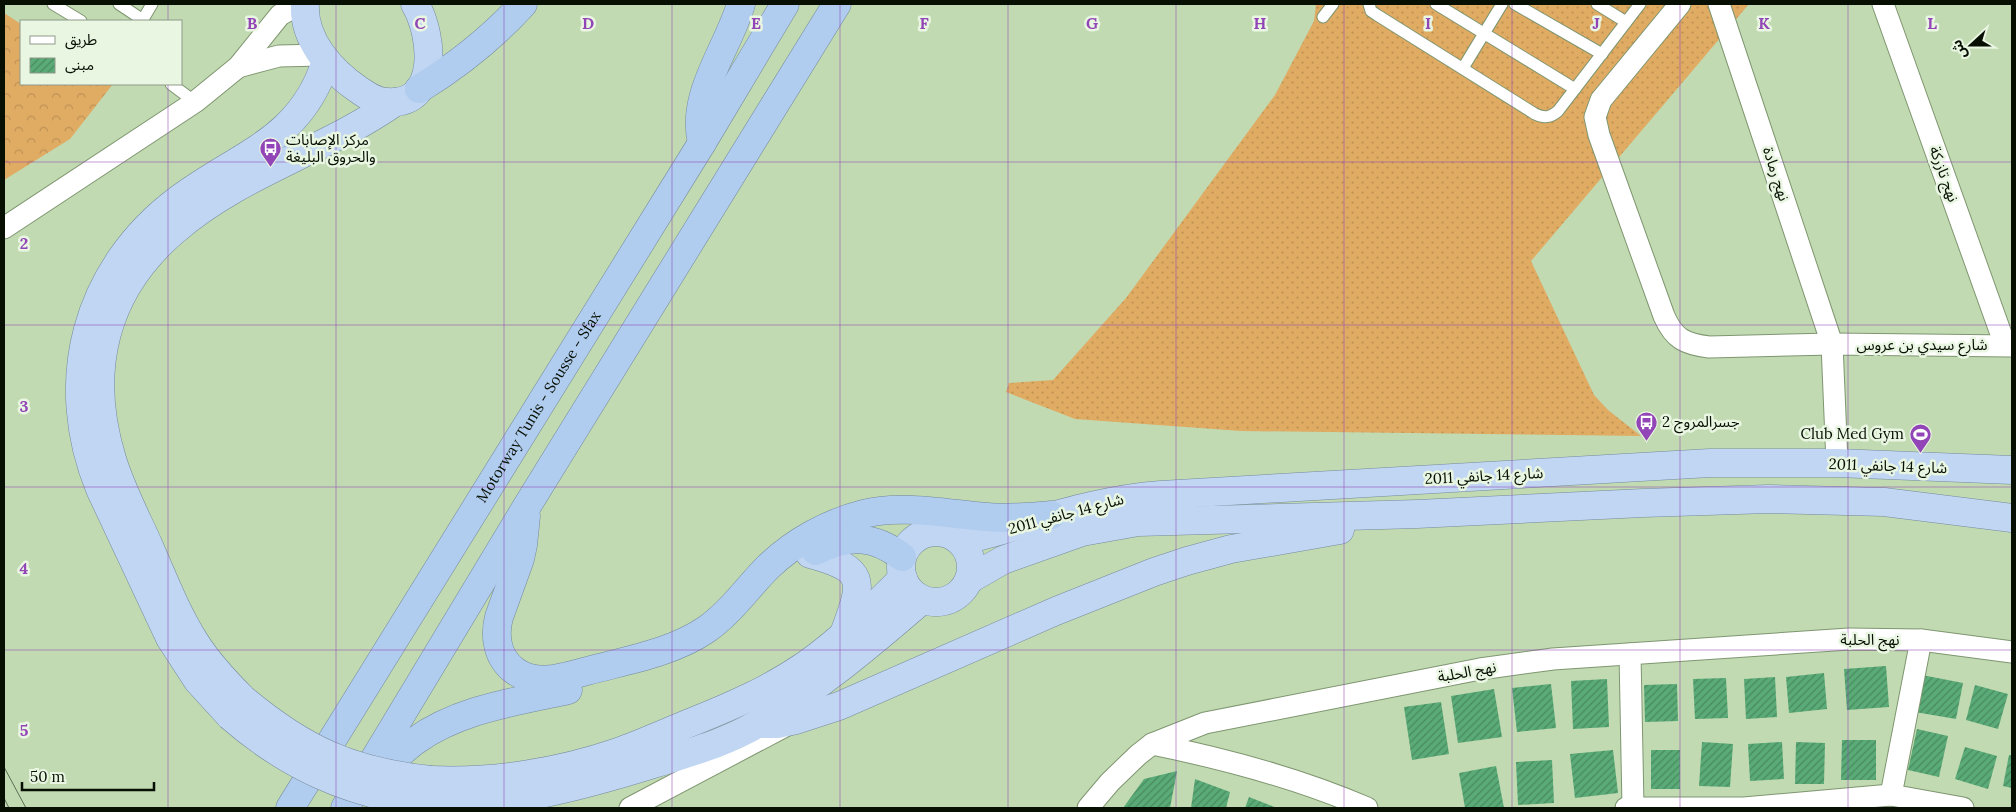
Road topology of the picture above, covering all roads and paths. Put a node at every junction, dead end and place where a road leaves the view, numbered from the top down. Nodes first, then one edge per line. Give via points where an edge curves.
1 (53, 4) edge
2 (119, 4) edge
3 (152, 4) edge
4 (300, 4) edge
5 (305, 4) edge
6 (415, 4) edge
7 (523, 4) edge
8 (741, 4) edge
9 (785, 4) edge
10 (837, 4) edge
11 (1333, 4) edge
12 (1369, 4) edge
13 (1436, 4) edge
14 (1502, 4) edge
15 (1515, 4) edge
16 (1597, 4) edge
17 (1640, 4) edge
18 (1680, 4) edge
19 (1719, 4) edge
20 (1882, 4) edge
21 (1324, 17) dead end
22 (79, 20) edge
23 (141, 20) edge
24 (143, 20) edge
25 (1626, 22) junction
26 (1484, 33) junction
27 (1602, 54) junction
28 (324, 58) junction
29 (238, 67) junction
30 (1463, 68) junction
31 (172, 85) edge
32 (419, 89) junction
33 (1575, 89) junction
34 (195, 102) junction
35 (395, 102) junction
36 (702, 143) junction
37 (4, 228) edge
38 (1832, 344) junction
39 (2008, 345) edge
40 (1837, 464) junction
41 (2012, 470) edge
42 (527, 506) junction
43 (1417, 514) junction
44 (1051, 515) junction
45 (2012, 518) edge
46 (961, 541) junction
47 (810, 554) junction
48 (903, 568) junction
49 (970, 579) junction
50 (922, 600) junction
51 (842, 638) junction
52 (1921, 640) junction
53 (2012, 652) edge
54 (1630, 654) junction
55 (236, 708) junction
56 (796, 720) junction
57 (1205, 723) junction
58 (759, 724) junction
59 (1152, 744) junction
60 (1207, 755) junction
61 (425, 792) junction
62 (1891, 795) junction
63 (290, 808) edge
64 (345, 808) edge
65 (630, 808) edge
66 (1088, 808) edge
67 (1367, 808) edge
68 (1629, 808) edge
69 (1744, 808) edge
70 (1963, 808) edge

1 - 22 lane
2 - 23 lane
3 - 24 lane
4 - 29 street via 280,15
5 - 28 highway via 306,25
6 - 32 highway via 423,21 429,49 428,73
7 - 32 highway via 484,43
8 - 36 highway via 701,105
9 - 36 highway, Motorway Tunis - Sousse - Sfax
10 - 42 highway
11 - 21 lane
12 - 30 lane via 1376,15
13 - 26 lane
14 - 26 lane
15 - 27 lane
16 - 25 lane
17 - 25 lane
18 - 38 street, شارع سيدي بن عروس via 1602,100 1595,117 1666,321 1677,338 1694,345
19 - 38 street, نهج رمادة
20 - 39 street, نهج تازركة
25 - 27 lane
26 - 30 lane
26 - 33 lane
27 - 33 lane
28 - 29 street via 279,56
28 - 35 highway via 368,96
28 - 55 highway via 322,76 311,98 285,129 179,199 156,218 124,254 100,295 81,362 81,427 97,482 170,638 198,681
29 - 34 street
30 - 33 lane via 1544,117 1558,111
31 - 34 lane
32 - 35 highway via 404,100
34 - 37 street
35 - 55 highway via 358,126 247,181 176,229 134,274 104,340 102,416 119,480 182,619
36 - 63 highway, Motorway Tunis - Sousse - Sfax
38 - 39 street, شارع سيدي بن عروس
38 - 40 street, نهج رمادة
40 - 41 highway, شارع 14 جانفي 2011
40 - 44 highway, شارع 14 جانفي 2011 via 1710,463 1160,495 1111,500
42 - 44 highway via 523,545 496,628 500,651 514,670 535,680 660,652 695,637 722,616 768,567 795,544 862,514 892,510 995,518
42 - 64 highway
43 - 45 highway, شارع 14 جانفي 2011 via 1642,503 1788,500 1884,502
43 - 49 highway, شارع 14 جانفي 2011 via 1164,520 1113,525 1082,532 1014,556
43 - 56 highway via 1187,561 1056,611 839,706
44 - 46 highway, شارع 14 جانفي 2011
46 - 48 highway via 947,534 932,532 922,535 907,548
46 - 49 highway via 971,559
47 - 48 highway via 834,542 858,538 881,543
47 - 51 highway via 843,564 856,583 857,597
47 - 64 highway via 730,630 703,650 659,669 484,709 450,721 415,741
48 - 50 highway via 910,591
48 - 51 highway
49 - 50 highway, شارع 14 جانفي 2011 via 956,597 945,602
50 - 58 highway via 817,685
51 - 61 highway via 806,665 757,694 620,751 580,763 468,780
52 - 53 street, نهج الحلبة
52 - 54 street, نهج الحلبة via 1840,640
52 - 62 street
54 - 57 street, نهج الحلبة via 1480,668
54 - 68 street
55 - 61 highway, bridge via 266,745 313,773 371,794
56 - 58 highway
56 - 65 street
57 - 59 street, نهج الحلبة
57 - 60 street via 1202,739
58 - 61 highway via 690,752 581,784 492,802 443,805
59 - 60 street
59 - 66 street, نهج الحلبة via 1124,768
60 - 67 street via 1273,772
62 - 69 street
62 - 70 street
68 - 69 street

